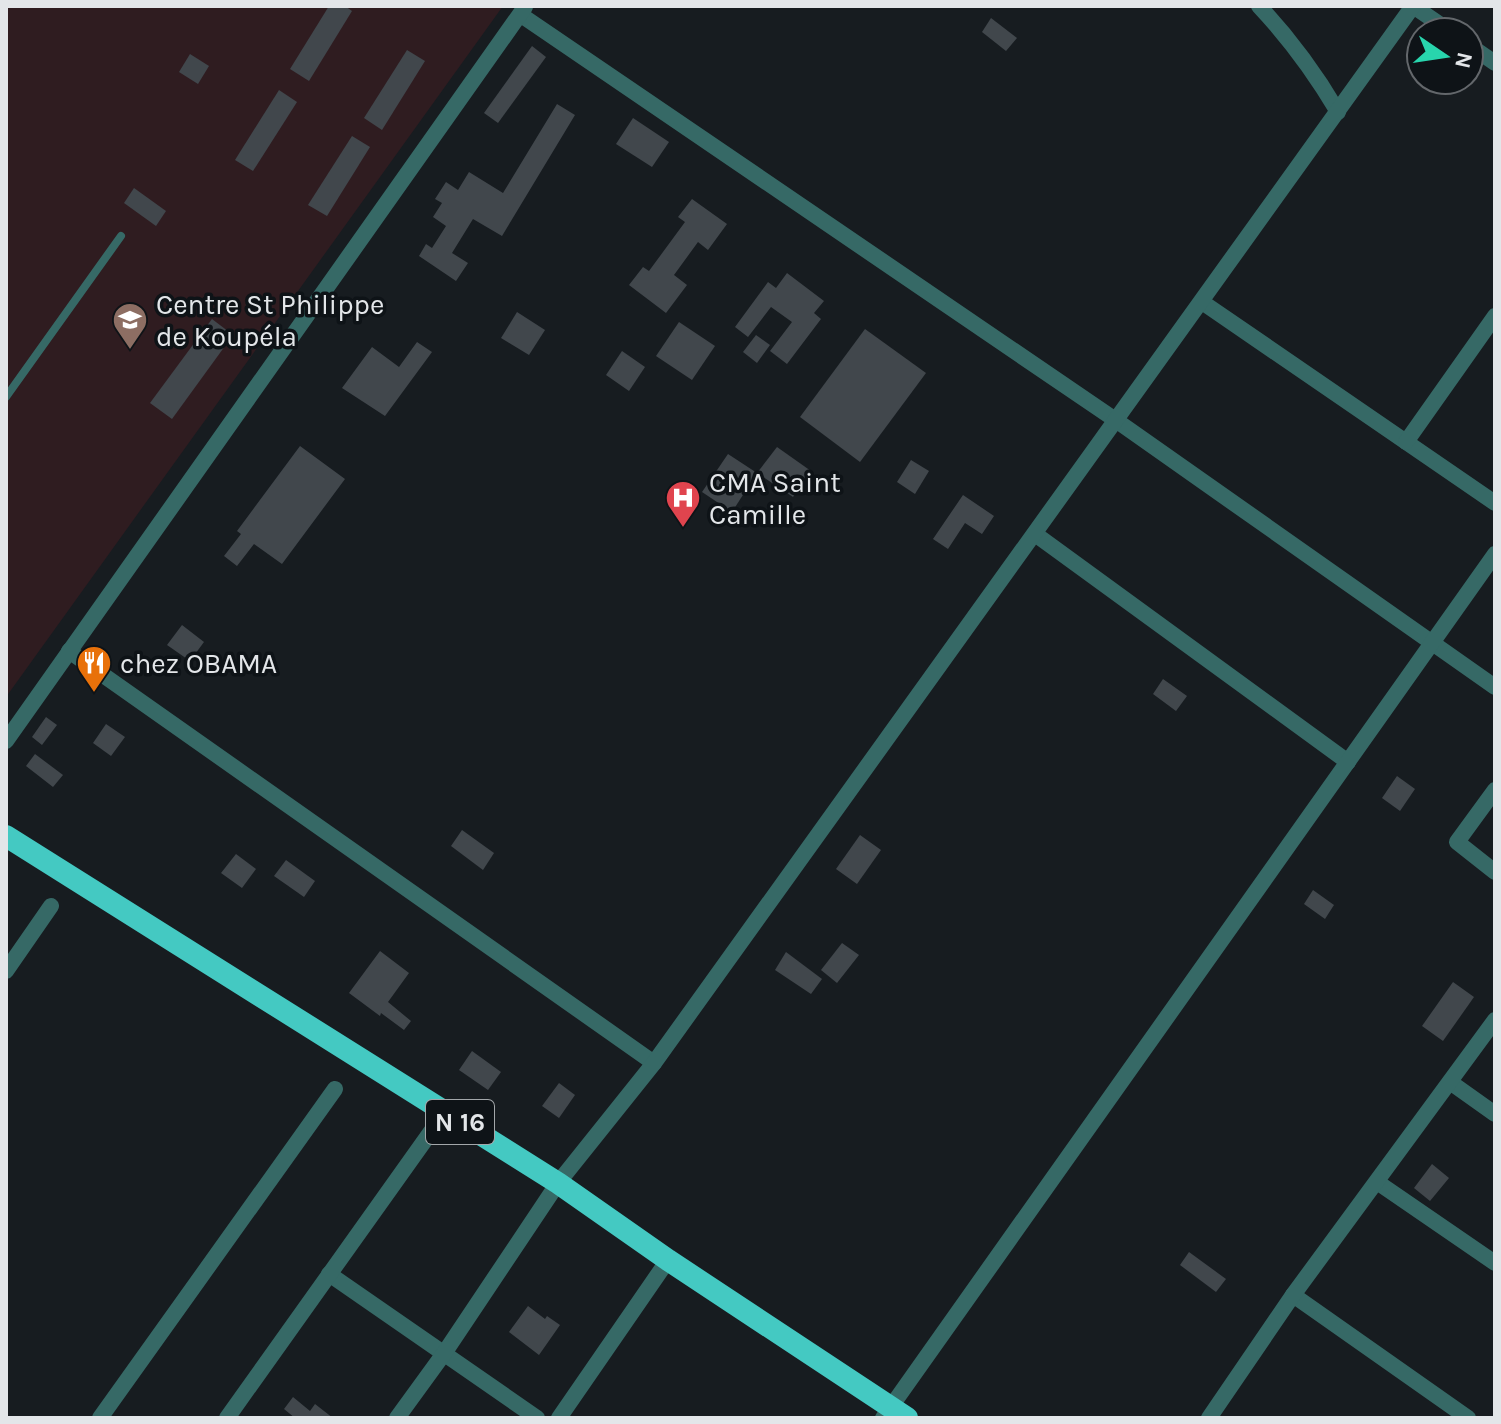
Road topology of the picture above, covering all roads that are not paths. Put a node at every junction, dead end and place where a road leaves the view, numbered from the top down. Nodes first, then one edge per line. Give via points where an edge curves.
1 (1259, 6) edge
2 (1413, 6) edge
3 (524, 10) edge
4 (1338, 112) junction
5 (121, 236) dead end
6 (1202, 302) junction
7 (1495, 316) edge
8 (6, 397) edge
9 (1117, 421) junction
10 (1406, 442) junction
11 (1495, 503) edge
12 (1035, 534) junction
13 (1495, 554) edge
14 (1432, 643) junction
15 (69, 651) junction
16 (1495, 687) edge
17 (6, 741) edge
18 (1348, 762) junction
19 (1495, 790) edge
20 (6, 836) edge
21 (1495, 872) edge
22 (51, 906) dead end
23 (6, 971) edge
24 (1495, 1020) edge
25 (654, 1063) junction
26 (1450, 1082) junction
27 (335, 1089) dead end
28 (445, 1112) junction
29 (1495, 1114) edge
30 (1377, 1182) junction
31 (558, 1183) junction
32 (668, 1260) junction
33 (1495, 1263) edge
34 (329, 1274) junction
35 (1293, 1295) junction
36 (445, 1352) junction
37 (893, 1414) edge
38 (100, 1418) edge
39 (227, 1418) edge
40 (397, 1418) edge
41 (537, 1418) edge
42 (559, 1418) edge
43 (1209, 1418) edge
44 (1468, 1418) edge

1 - 4 street via 1311,67
2 - 4 street
3 - 9 street
3 - 15 street
4 - 6 street
5 - 8 lane
6 - 9 street
6 - 10 street
7 - 10 street
9 - 12 street
9 - 14 street
10 - 11 street
12 - 18 street
12 - 25 street
13 - 14 street
14 - 16 street
14 - 18 street
15 - 17 street
15 - 25 street
18 - 37 street
19 - 21 street via 1457,842
20 - 28 highway, N 16
22 - 23 street
24 - 26 street
25 - 31 street
26 - 29 street
26 - 30 street
27 - 38 street
28 - 31 highway, N 16
28 - 34 street
30 - 33 street
30 - 35 street
31 - 32 highway, N 16
31 - 36 street
32 - 37 highway, N 16
32 - 42 street
34 - 36 street
34 - 39 street
35 - 43 street
35 - 44 street
36 - 40 street
36 - 41 street

